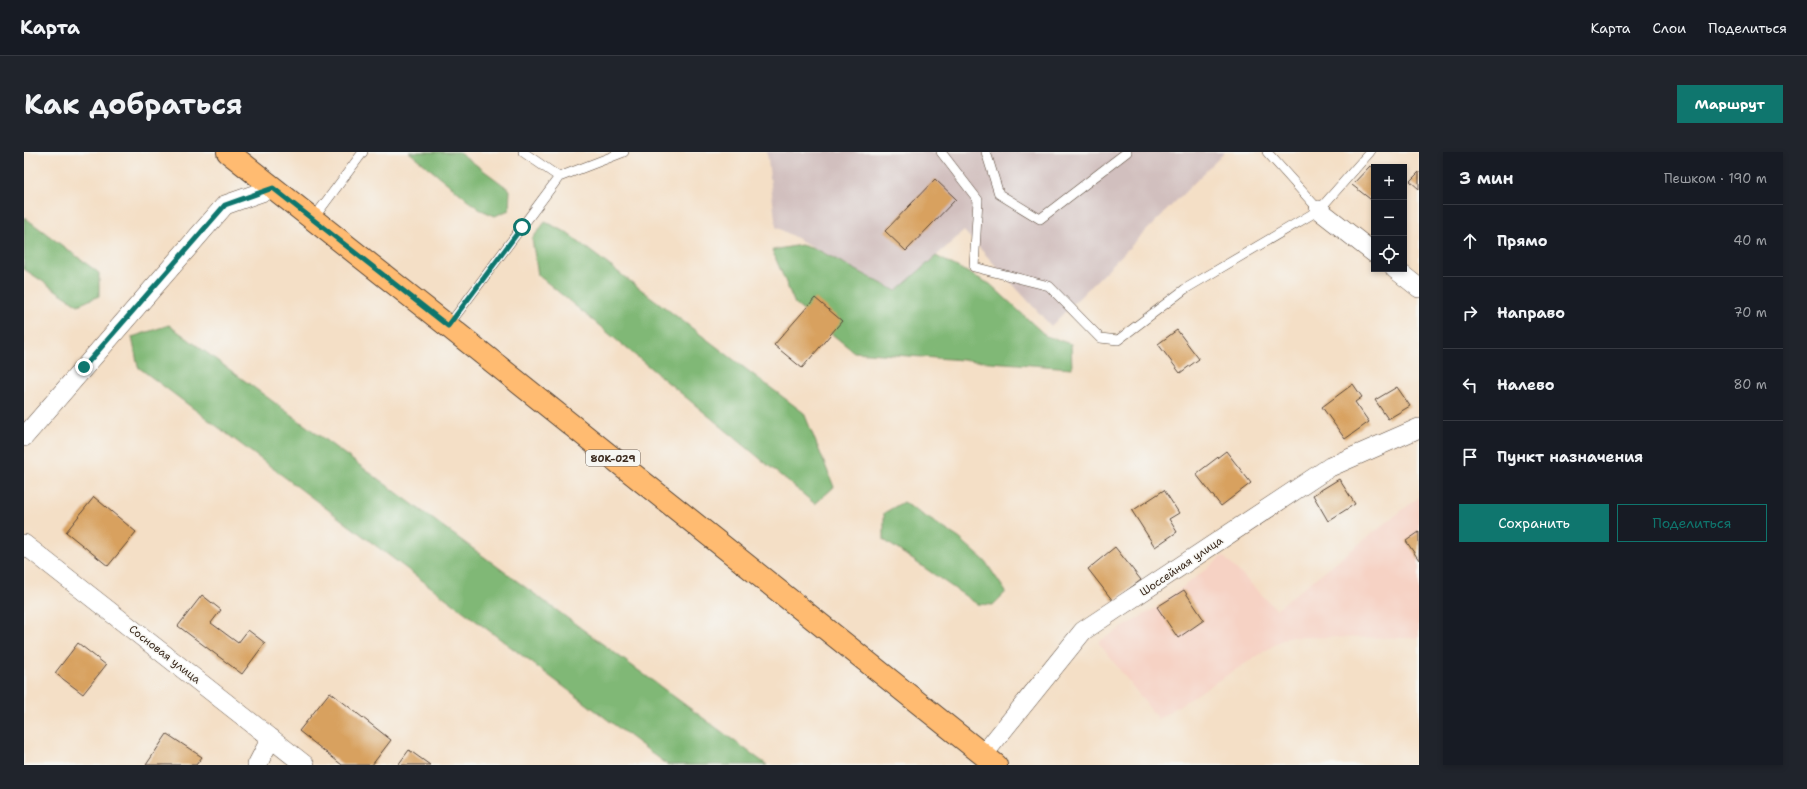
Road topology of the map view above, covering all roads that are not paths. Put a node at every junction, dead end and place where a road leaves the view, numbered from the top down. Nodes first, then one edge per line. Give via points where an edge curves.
1 (228, 152) edge
2 (364, 152) edge
3 (523, 152) edge
4 (624, 152) edge
5 (941, 152) edge
6 (986, 152) edge
7 (1127, 152) edge
8 (1267, 152) edge
9 (1370, 152) edge
10 (558, 177) junction
11 (273, 188) junction
12 (1318, 210) junction
13 (313, 219) junction
14 (1371, 251) edge
15 (1399, 272) edge
16 (1419, 288) edge
17 (448, 326) junction
18 (1419, 428) edge
19 (24, 437) edge
20 (24, 544) edge
21 (271, 738) junction
22 (990, 760) edge
23 (257, 765) edge
24 (305, 765) edge

1 - 11 main road, 80К-029
2 - 13 lane
3 - 10 lane
4 - 10 lane
5 - 12 lane via 978,200 974,267 1049,286 1100,338 1118,340 1185,289
6 - 7 lane via 999,194 1040,219
8 - 12 lane
9 - 12 lane
10 - 17 lane
11 - 13 main road, 80К-029
11 - 19 street via 225,205
12 - 14 street
13 - 17 main road, 80К-029
15 - 16 street
17 - 22 main road, 80К-029
18 - 22 street, Шоссейная улица via 1330,466 1083,631
20 - 21 street, Сосновая улица
21 - 23 street
21 - 24 street, Сосновая улица

